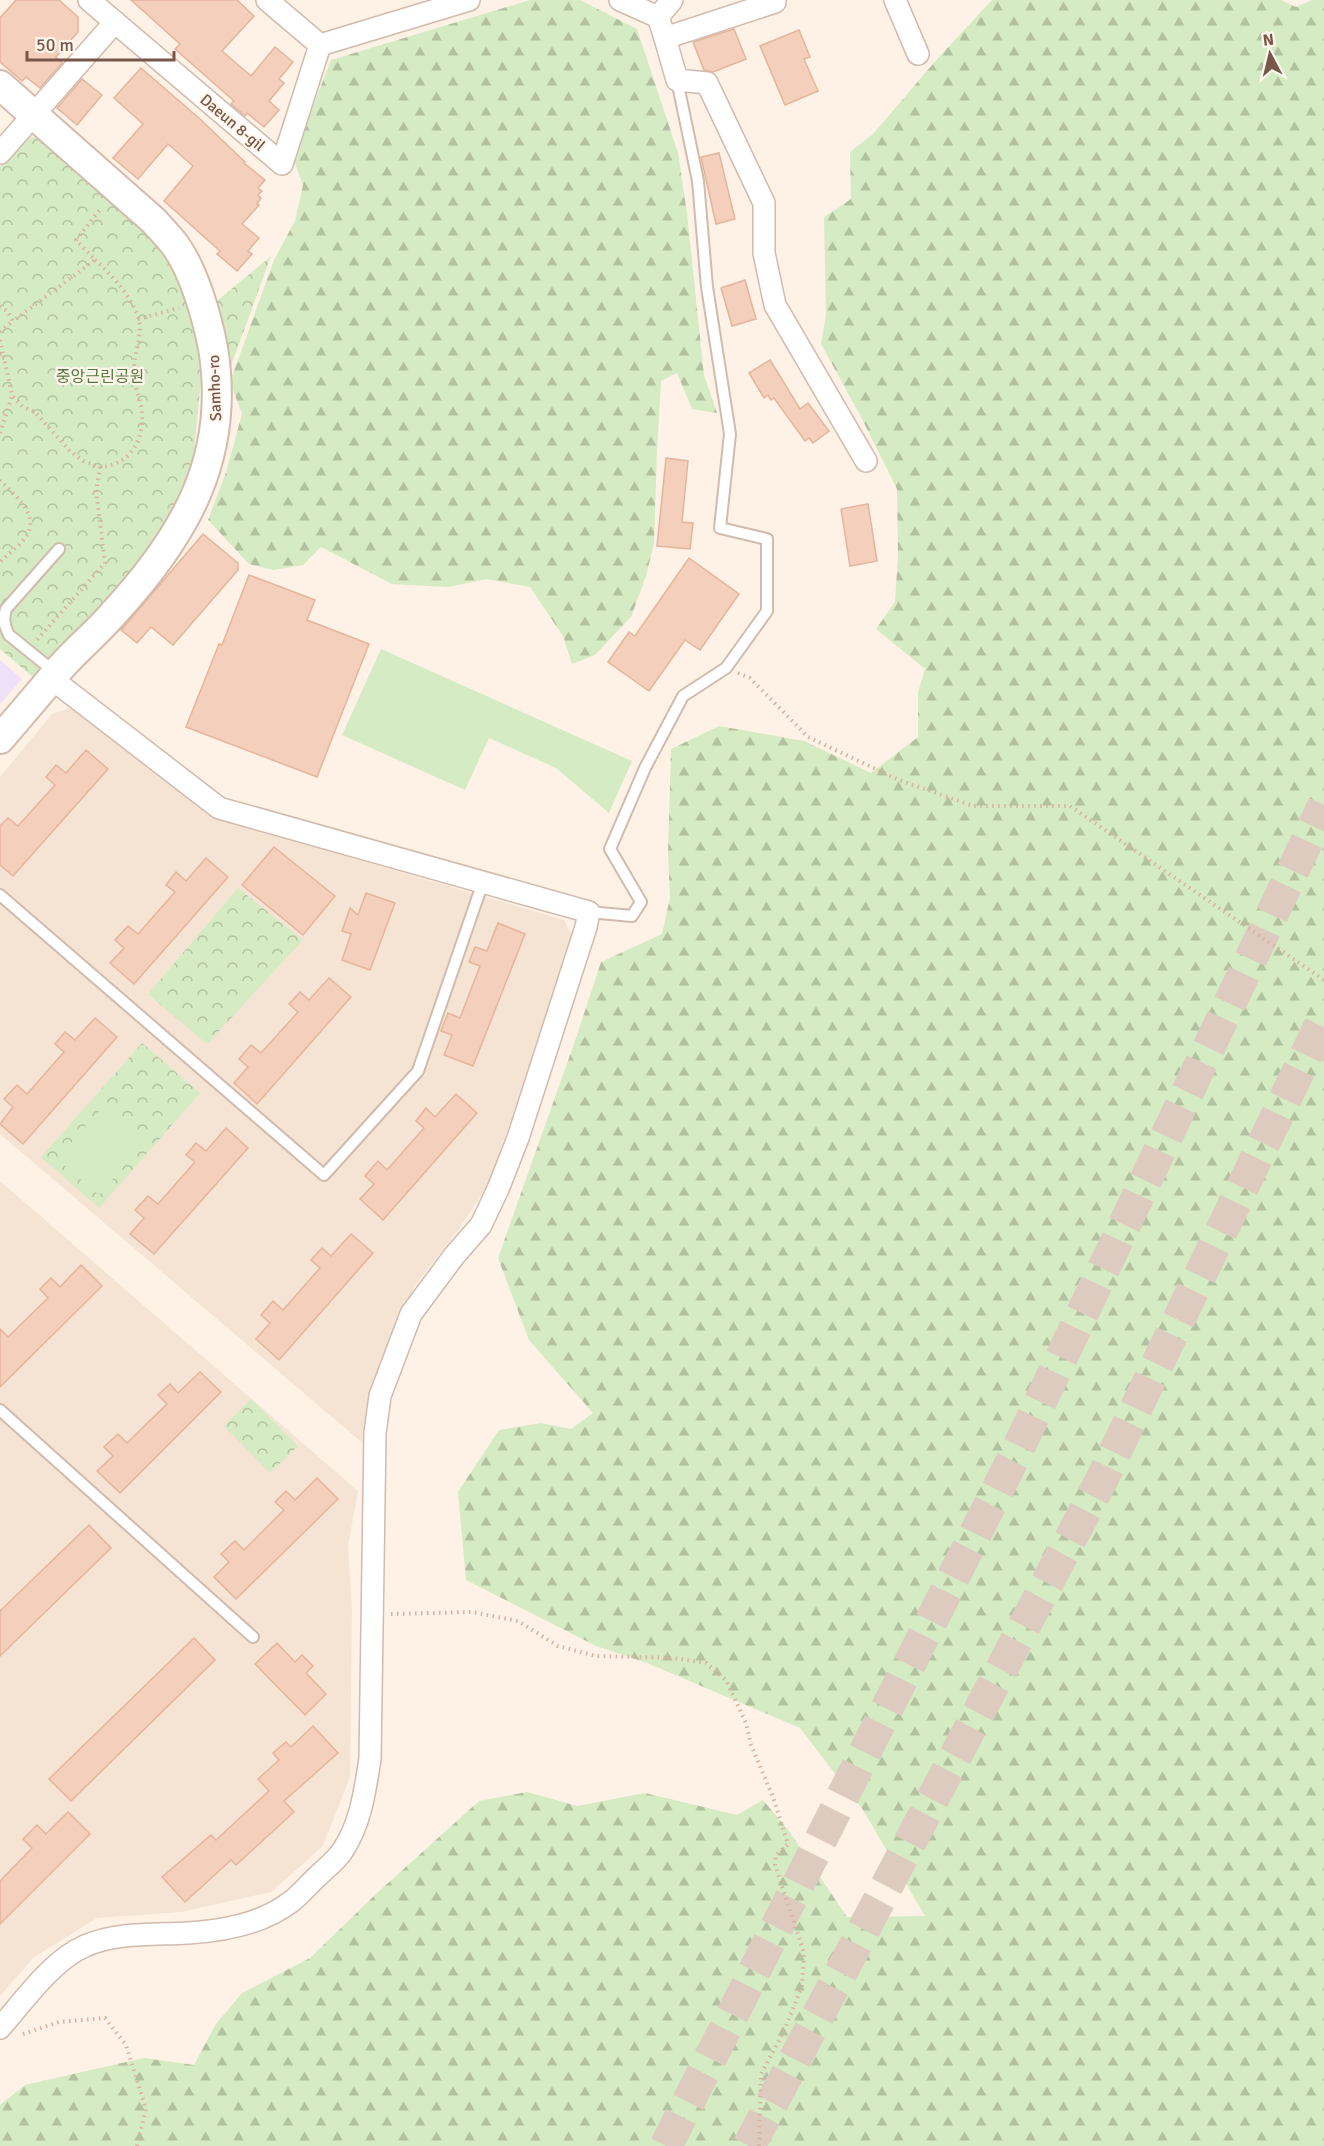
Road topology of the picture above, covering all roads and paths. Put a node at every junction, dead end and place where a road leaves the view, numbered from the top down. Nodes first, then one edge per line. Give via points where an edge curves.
1 (89, 0) edge
2 (267, 0) edge
3 (470, 0) edge
4 (620, 0) edge
5 (672, 0) edge
6 (775, 0) edge
7 (895, 0) edge
8 (440, 4) edge
9 (658, 17) junction
10 (116, 22) junction
11 (665, 38) junction
12 (320, 45) junction
13 (918, 54) dead end
14 (677, 80) junction
15 (0, 85) edge
16 (33, 114) junction
17 (0, 153) edge
18 (117, 188) junction
19 (95, 260) junction
20 (201, 303) junction
21 (0, 306) edge
22 (138, 319) junction
23 (13, 321) junction
24 (0, 332) edge
25 (0, 340) edge
26 (2, 353) edge
27 (12, 395) junction
28 (0, 433) edge
29 (866, 461) dead end
30 (100, 467) junction
31 (0, 480) edge
32 (58, 549) dead end
33 (0, 562) edge
34 (28, 650) junction
35 (726, 668) junction
36 (54, 676) junction
37 (0, 739) edge
38 (483, 882) junction
39 (0, 896) edge
40 (589, 912) junction
41 (1324, 980) edge
42 (0, 1410) edge
43 (372, 1614) junction
44 (254, 1637) dead end
45 (9, 2032) edge
46 (138, 2146) edge
47 (759, 2146) edge

1 - 10 street, Daeun 8-gil
2 - 12 street
3 - 8 street
4 - 9 street
5 - 9 street
6 - 11 street
7 - 13 street
8 - 12 street
9 - 11 street
10 - 12 street, Daeun 8-gil via 282,164
10 - 16 street
11 - 14 street
14 - 29 street via 707,83 764,203 764,253 775,305
14 - 35 lane via 698,181 707,287 730,434 720,528 767,539 767,610
15 - 16 street, Samho-ro
16 - 17 street
16 - 18 street, Samho-ro
18 - 19 path via 76,240
18 - 20 street, Samho-ro via 177,247
19 - 22 path via 114,277
19 - 23 path
20 - 22 path
20 - 36 street, Samho-ro via 217,388 217,419 205,474 183,522 155,563 114,614
21 - 23 path
22 - 30 path via 140,339 133,370 142,411 137,447 120,462
23 - 24 path
25 - 26 path
26 - 27 path
27 - 28 path
27 - 30 path via 23,407 35,412 69,450
30 - 34 path via 96,491 105,563
31 - 33 path via 26,508 29,526 28,534
32 - 34 lane via 6,609 9,635
34 - 36 lane
35 - 40 lane via 683,696 645,768 610,849 641,902 632,916
35 - 41 path via 750,678 808,737 899,780 973,806 1070,806
36 - 37 street, Samho-ro
36 - 38 street via 219,808
38 - 39 lane via 418,1071 324,1175
38 - 40 street
40 - 43 street via 525,1117 498,1189 481,1225 411,1314 380,1396 375,1433
42 - 44 lane
43 - 45 street via 370,1759 357,1823 343,1852 291,1902 235,1927 109,1939 84,1946 56,1965
43 - 47 path via 472,1612 518,1622 558,1646 596,1656 706,1663 726,1680 746,1723 788,1844 776,1855 775,1865 804,1953 802,1986 761,2074
45 - 46 path via 105,2018 126,2045 146,2109

